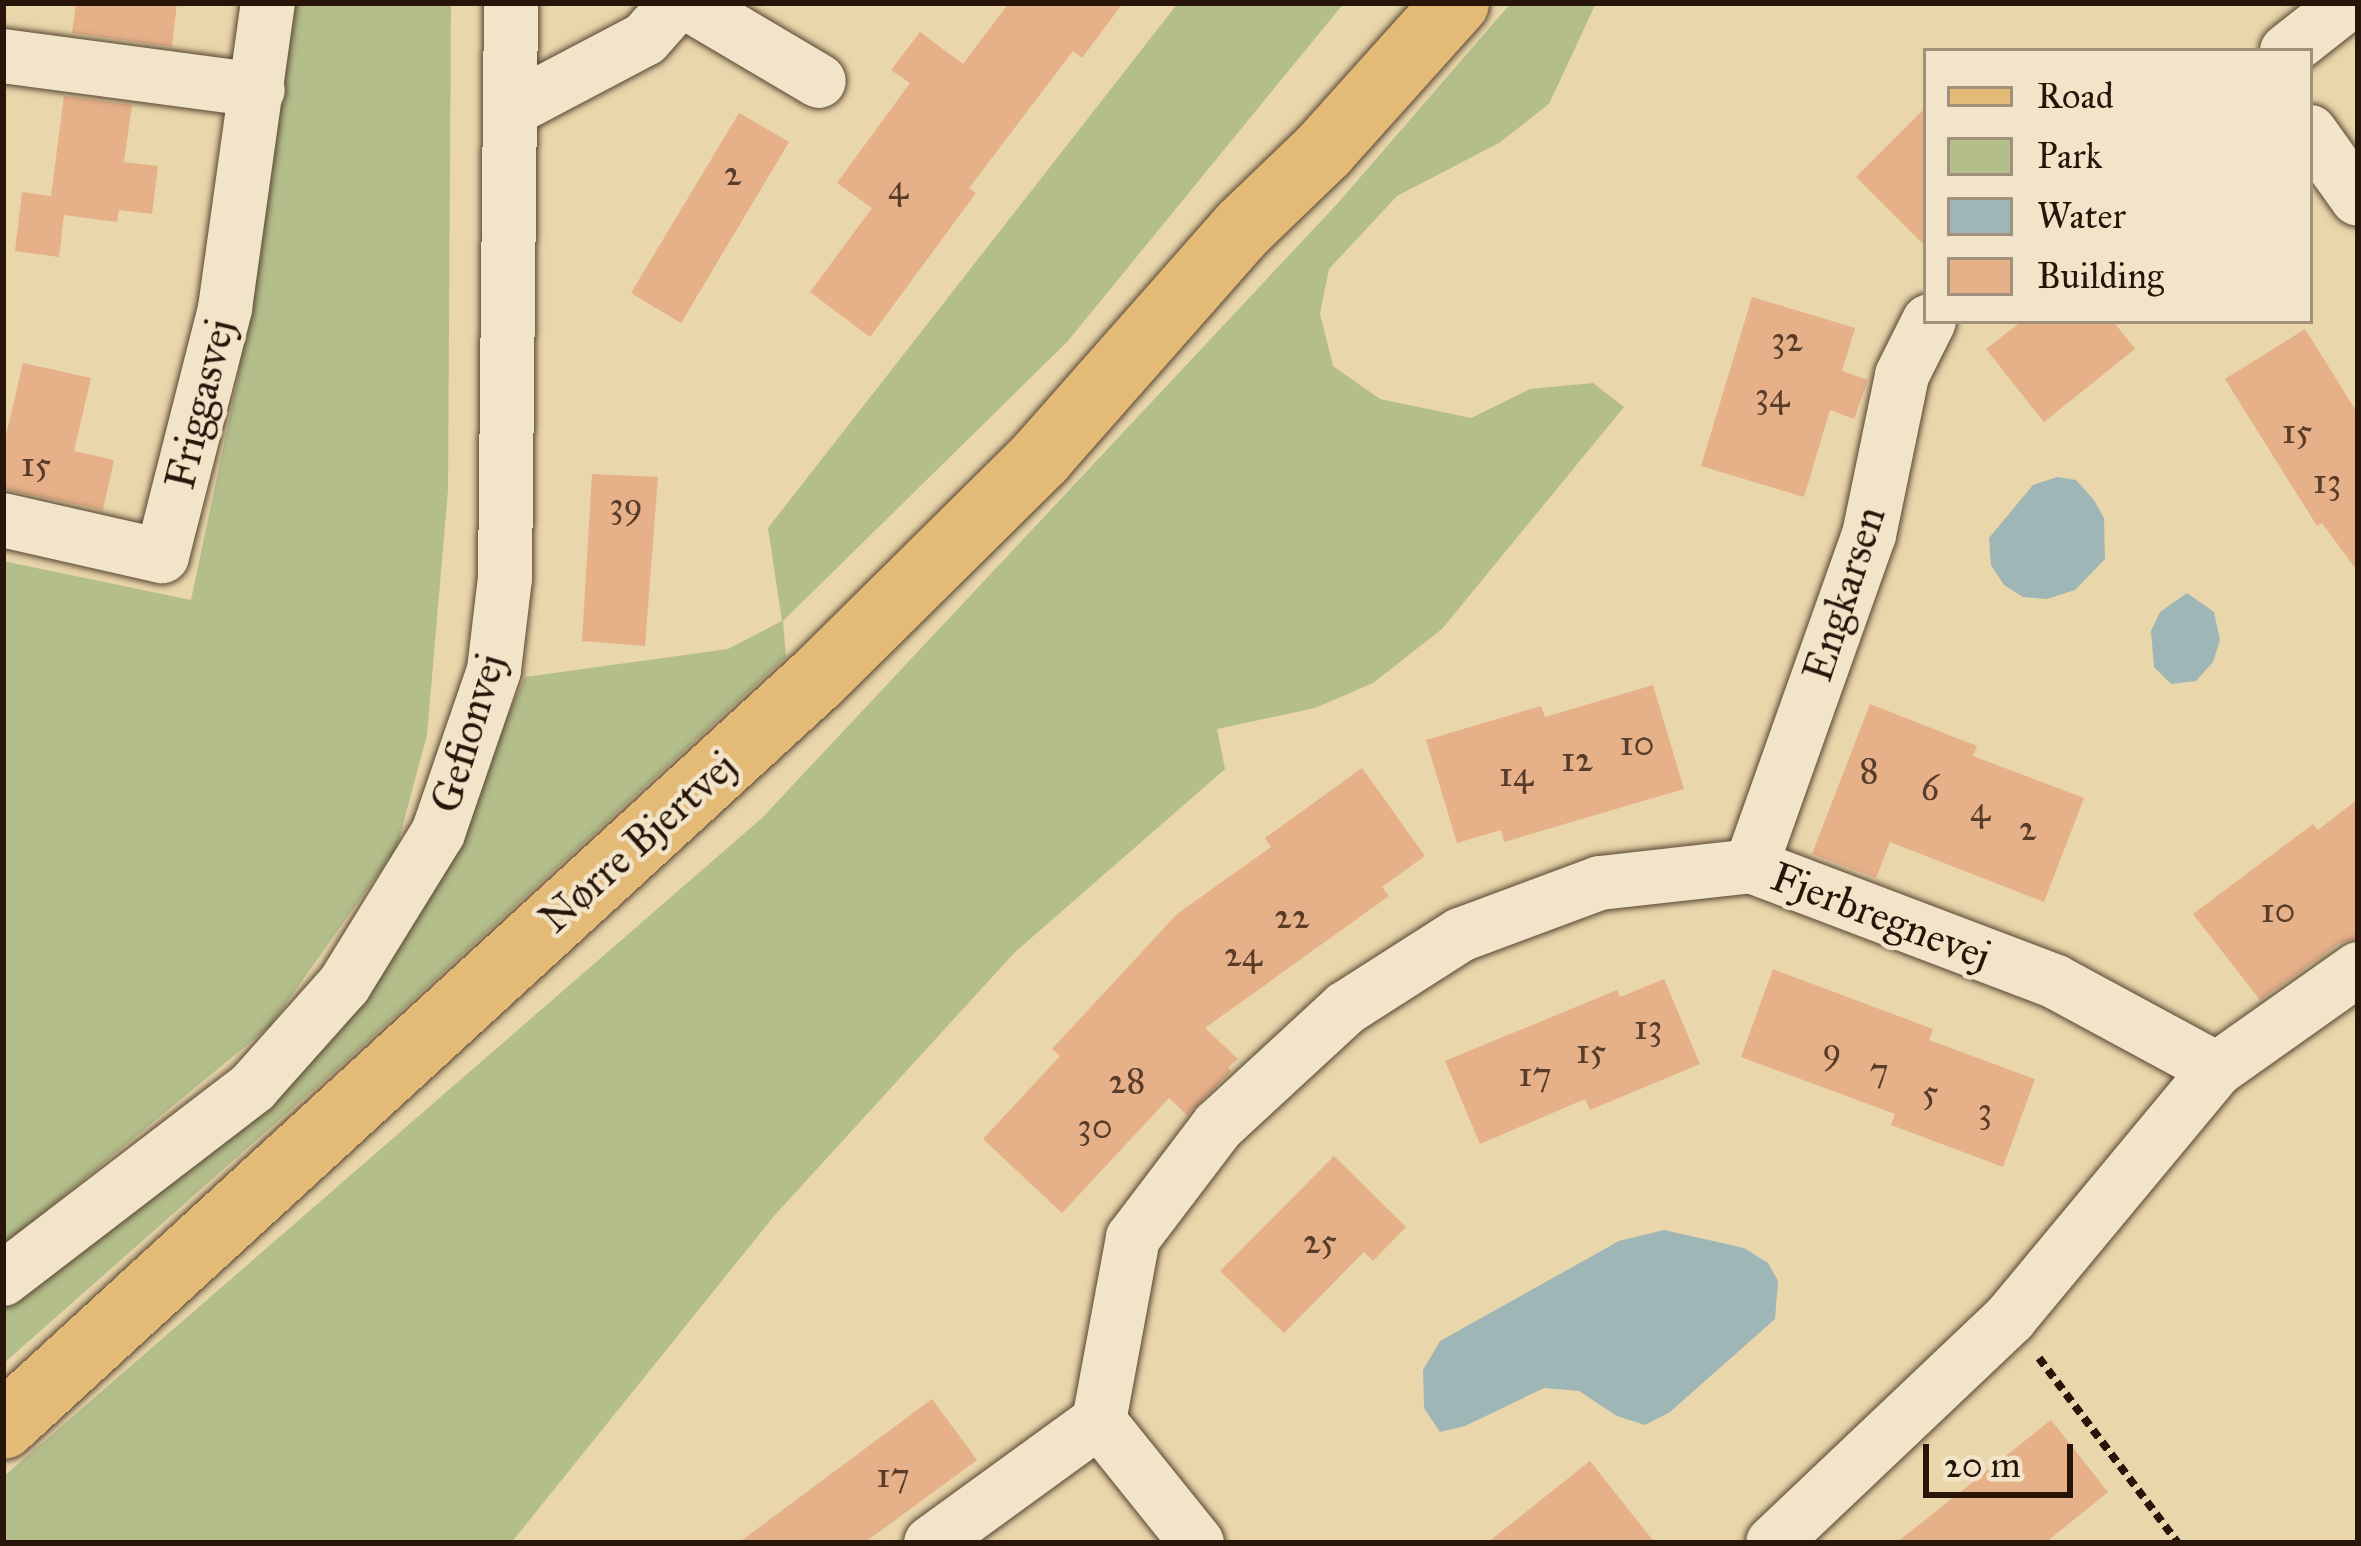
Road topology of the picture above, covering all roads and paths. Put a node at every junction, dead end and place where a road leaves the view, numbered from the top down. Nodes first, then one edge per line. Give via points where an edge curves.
1 (268, 3) edge
2 (512, 3) edge
3 (677, 3) edge
4 (687, 3) edge
5 (1399, 3) edge
6 (1456, 3) edge
7 (2348, 3) edge
8 (2291, 48) edge
9 (3, 56) edge
10 (819, 81) dead end
11 (258, 90) junction
12 (512, 110) junction
13 (2313, 136) edge
14 (2358, 200) edge
15 (1243, 228) junction
16 (1928, 324) edge
17 (3, 520) edge
18 (1750, 866) junction
19 (2358, 969) edge
20 (2217, 1069) junction
21 (3, 1279) edge
22 (2010, 1318) junction
23 (1099, 1421) junction
24 (3, 1426) edge
25 (931, 1543) edge
26 (1197, 1543) edge
27 (1773, 1543) edge
28 (2177, 1543) edge

1 - 11 street, Friggasvej
2 - 12 street, Gefionvej
3 - 12 street via 646,39
4 - 10 street
5 - 15 main road, Nørre Bjertvej via 1295,136
6 - 15 main road, Nørre Bjertvej
7 - 8 street
9 - 11 street
11 - 17 street, Friggasvej via 225,308 162,556
12 - 21 street, Gefionvej via 505,578 494,670 438,832 344,985 253,1087
13 - 14 street
15 - 24 main road, Nørre Bjertvej via 1041,457 819,677
16 - 18 street, Engkarsen via 1902,376 1869,535
18 - 20 street, Fjerbregnevej via 2072,989
18 - 23 street, Fjerbregnevej via 1600,883 1460,935 1346,1008 1218,1126 1133,1238
19 - 20 street
20 - 22 street
22 - 27 street
22 - 28 path
23 - 25 street
23 - 26 street

